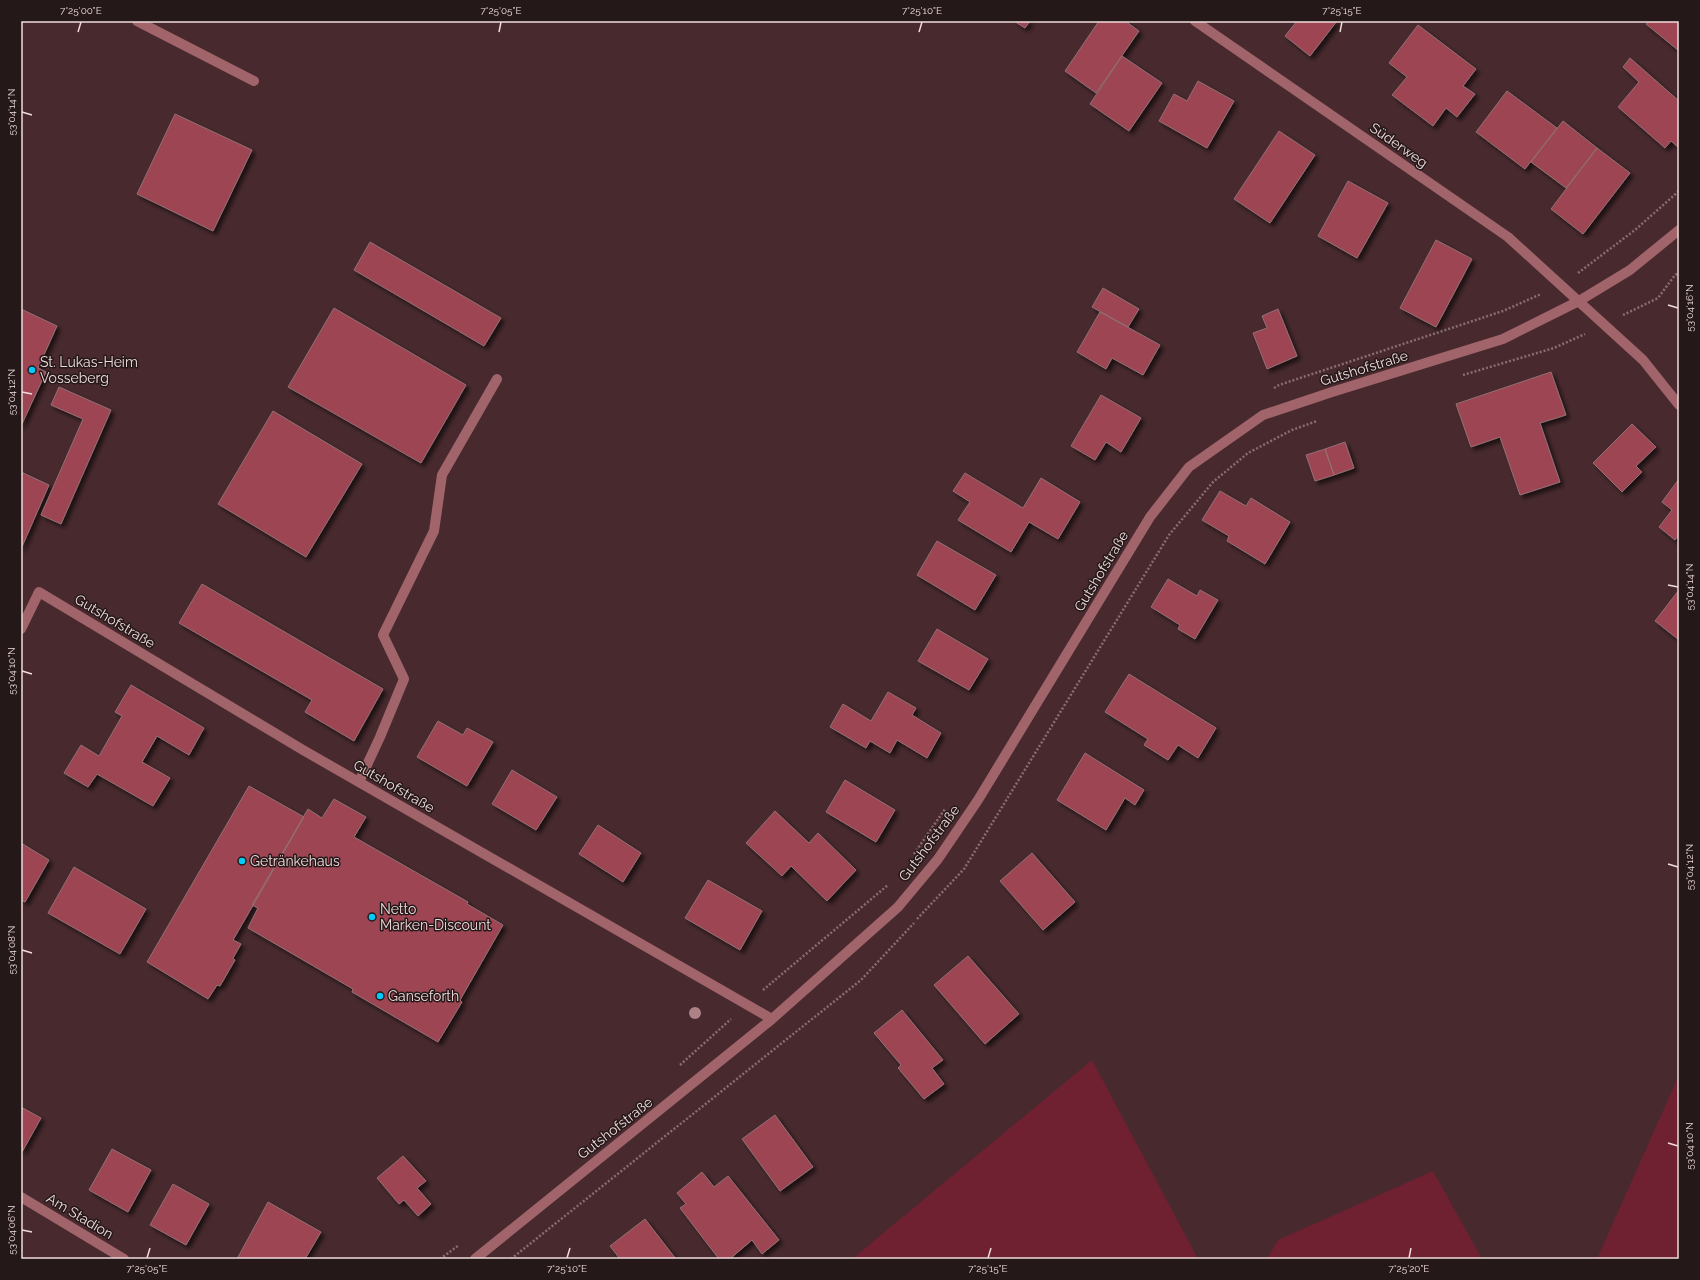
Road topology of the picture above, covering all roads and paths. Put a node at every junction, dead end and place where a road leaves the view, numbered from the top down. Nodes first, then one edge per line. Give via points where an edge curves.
1 (137, 21) edge
2 (1195, 21) edge
3 (254, 81) dead end
4 (1679, 192) edge
5 (1679, 230) edge
6 (1679, 272) edge
7 (1561, 286) junction
8 (1579, 301) junction
9 (1604, 324) junction
10 (1460, 376) dead end
11 (497, 379) dead end
12 (1273, 389) dead end
13 (1679, 405) edge
14 (1320, 419) dead end
15 (21, 629) edge
16 (359, 782) junction
17 (949, 803) dead end
18 (910, 859) dead end
19 (891, 882) dead end
20 (746, 1005) junction
21 (772, 1019) junction
22 (677, 1067) dead end
23 (21, 1197) edge
24 (465, 1240) dead end
25 (124, 1259) edge
26 (440, 1259) edge
27 (475, 1259) edge
28 (511, 1259) edge

1 - 3 street
2 - 7 street, Süderweg via 1508,237
4 - 7 path via 1635,230
5 - 8 street, Gutshofstraße via 1630,270
6 - 9 path via 1658,298
7 - 8 street, Süderweg
7 - 12 path via 1511,308
8 - 9 street, Süderweg
8 - 21 street, Gutshofstraße via 1502,339 1263,415 1190,467 1150,517 978,800 938,859 898,907
9 - 10 path via 1554,348
9 - 13 street, Süderweg via 1643,360
11 - 16 street via 442,475 434,531 383,635 404,679
14 - 28 path via 1292,430 1248,453 1213,482 1169,535 964,869 861,980
15 - 16 street, Gutshofstraße via 39,592
16 - 20 street, Gutshofstraße
17 - 18 path
19 - 20 path
20 - 21 street, Gutshofstraße
20 - 22 path
21 - 27 street, Gutshofstraße
23 - 25 street, Am Stadion
24 - 26 path

